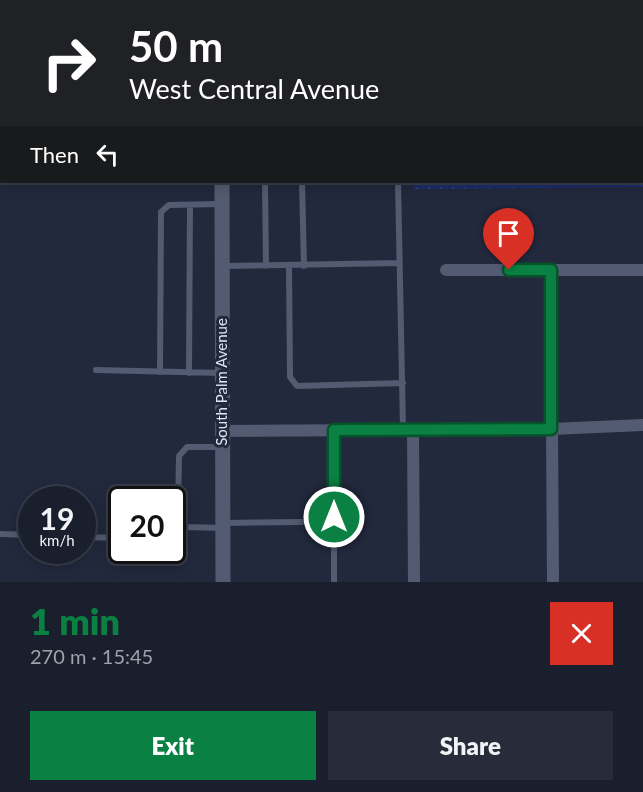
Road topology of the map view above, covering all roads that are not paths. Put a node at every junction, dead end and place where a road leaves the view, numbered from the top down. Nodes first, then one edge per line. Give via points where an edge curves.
1 (222, 183) edge
2 (265, 183) edge
3 (302, 183) edge
4 (398, 183) edge
5 (222, 204) junction
6 (190, 205) junction
7 (398, 263) junction
8 (222, 266) junction
9 (266, 266) junction
10 (289, 266) junction
11 (304, 266) junction
12 (446, 270) dead end
13 (551, 270) junction
14 (643, 270) edge
15 (96, 370) dead end
16 (160, 372) junction
17 (189, 373) junction
18 (222, 373) junction
19 (403, 383) junction
20 (643, 425) edge
21 (408, 429) junction
22 (551, 429) junction
23 (334, 430) junction
24 (222, 431) junction
25 (222, 447) junction
26 (302, 522) dead end
27 (223, 525) junction
28 (187, 527) joint
29 (0, 534) edge
30 (18, 535) edge
31 (223, 582) edge
32 (334, 582) edge
33 (414, 582) edge
34 (553, 582) edge

1 - 5 street, South Palm Avenue
2 - 9 lane
3 - 11 lane
4 - 7 lane
5 - 6 lane
5 - 8 street, South Palm Avenue
6 - 16 lane via 169,205 161,212
6 - 17 lane
7 - 11 lane
7 - 19 lane
8 - 9 lane
8 - 18 street, South Palm Avenue
9 - 10 lane
10 - 11 lane
10 - 19 lane via 290,377 297,387
12 - 13 street
13 - 14 street
13 - 22 street
15 - 16 lane
16 - 17 lane
17 - 18 lane
18 - 24 street, South Palm Avenue
19 - 21 lane
20 - 22 street
21 - 22 street
21 - 23 street
21 - 33 street
22 - 34 street
23 - 24 street
23 - 32 lane
24 - 25 street, South Palm Avenue
25 - 27 street, South Palm Avenue
25 - 28 lane via 186,447 179,456 178,517
26 - 27 lane
27 - 28 lane
27 - 31 street, South Palm Avenue
29 - 30 lane

